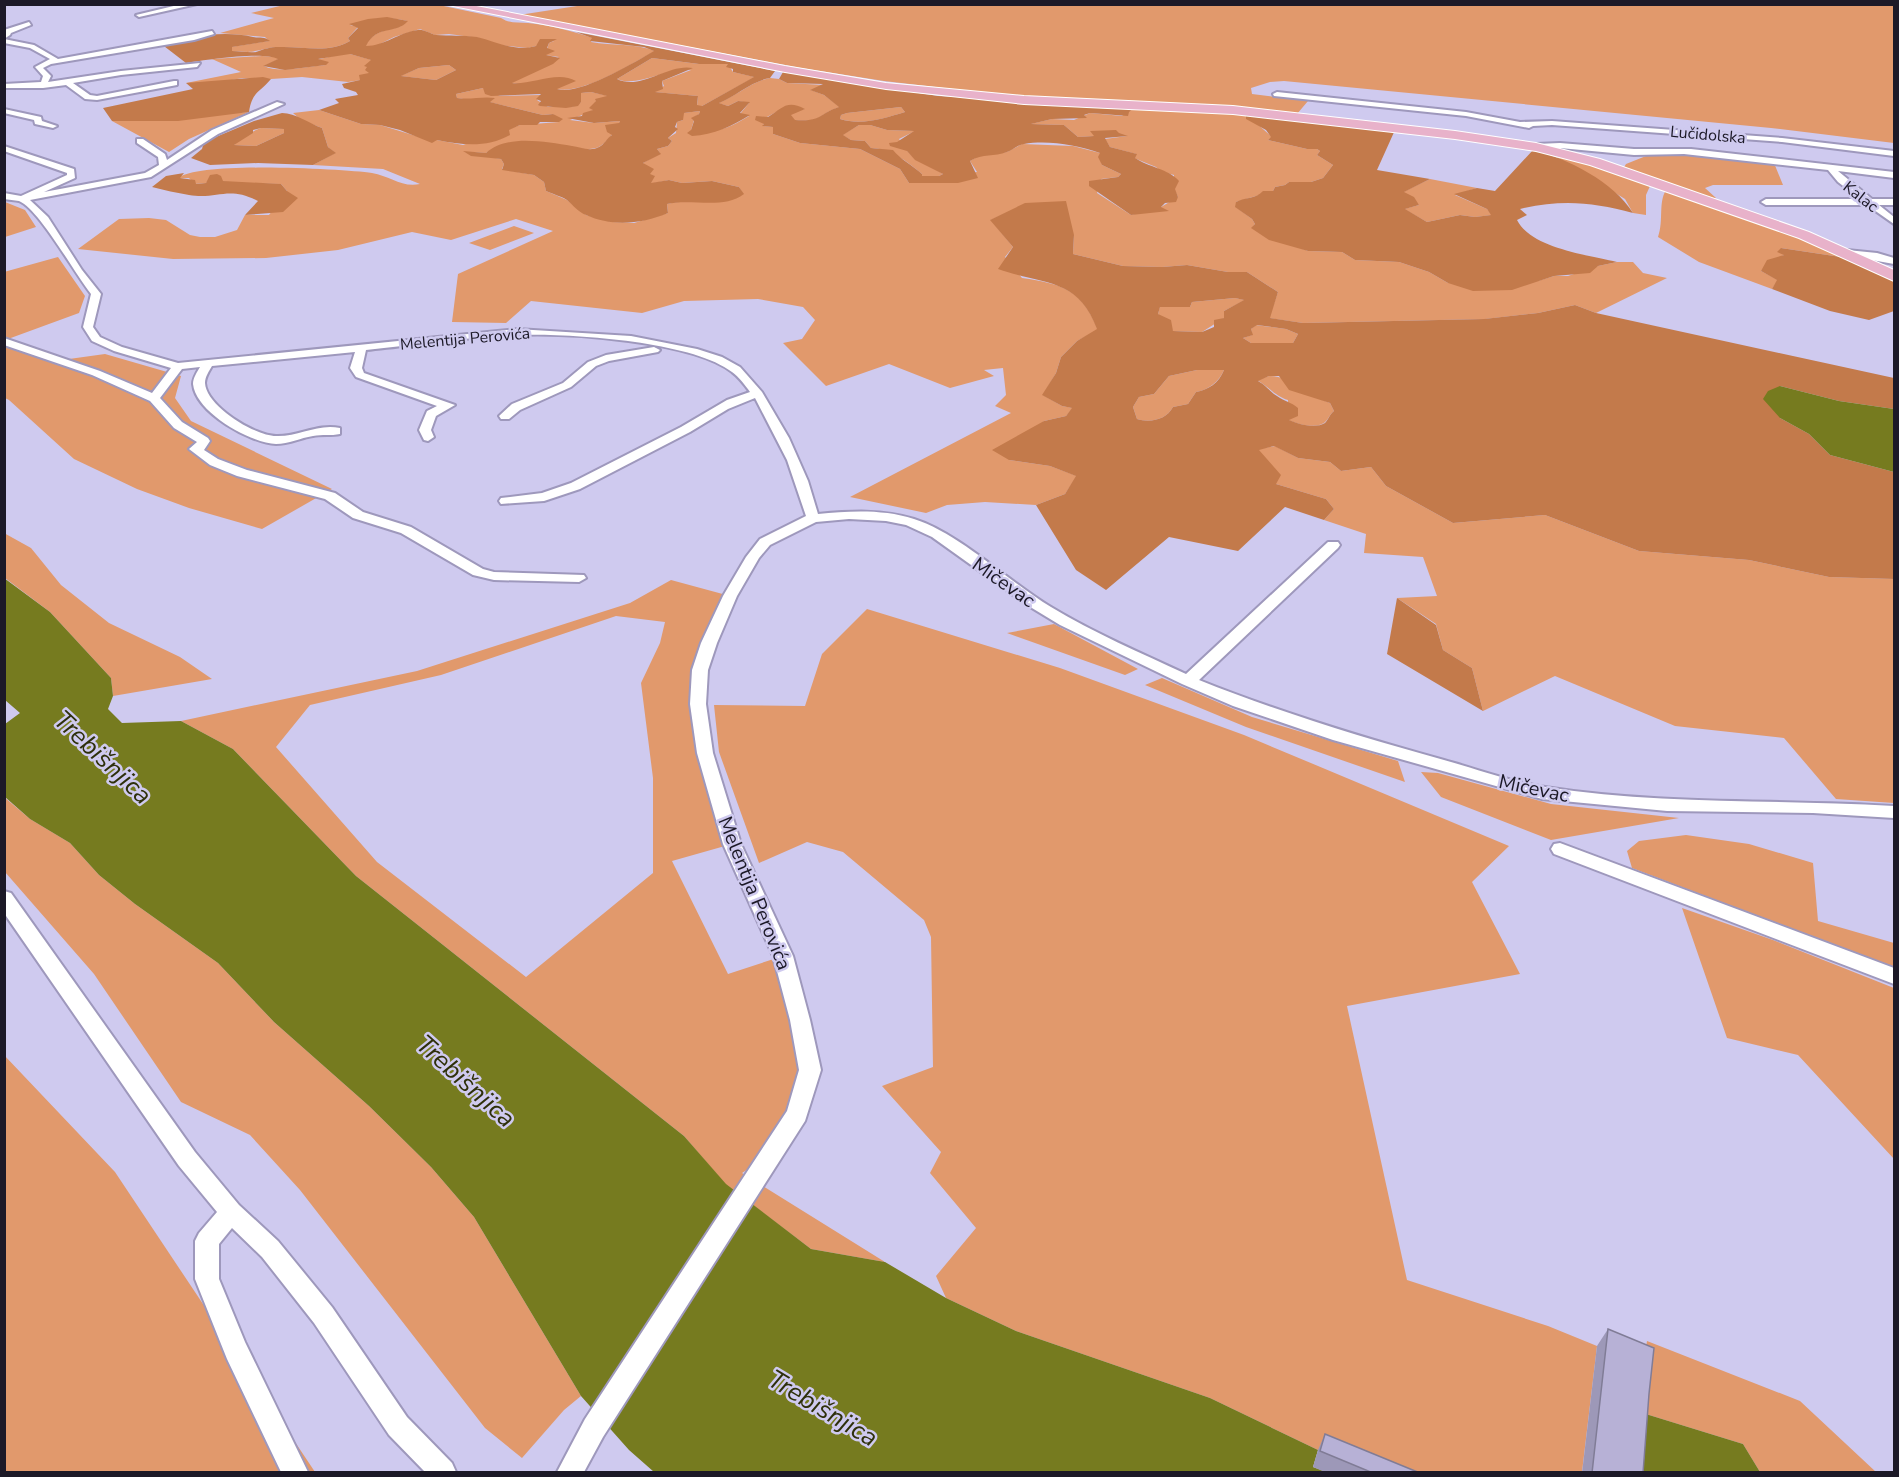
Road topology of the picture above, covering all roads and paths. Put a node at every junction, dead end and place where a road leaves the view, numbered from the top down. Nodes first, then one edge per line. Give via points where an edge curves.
1 (194, 4) edge
2 (448, 4) edge
3 (139, 15) dead end
4 (29, 24) dead end
5 (212, 33) dead end
6 (4, 39) edge
7 (52, 62) junction
8 (197, 65) dead end
9 (68, 83) junction
10 (174, 83) dead end
11 (4, 86) edge
12 (42, 86) junction
13 (1277, 94) dead end
14 (280, 104) dead end
15 (4, 111) edge
16 (1521, 124) junction
17 (53, 126) dead end
18 (1559, 134) dead end
19 (1569, 136) dead end
20 (140, 141) dead end
21 (1536, 147) junction
22 (4, 148) edge
23 (1601, 149) junction
24 (1636, 152) junction
25 (1894, 154) edge
26 (163, 166) junction
27 (1610, 167) junction
28 (1831, 168) junction
29 (1894, 175) edge
30 (4, 196) edge
31 (22, 199) junction
32 (1766, 202) dead end
33 (1868, 202) junction
34 (1894, 202) edge
35 (1894, 221) edge
36 (1847, 253) junction
37 (1894, 261) edge
38 (1894, 276) edge
39 (4, 341) edge
40 (676, 347) junction
41 (361, 348) junction
42 (207, 364) junction
43 (178, 366) junction
44 (758, 394) junction
45 (154, 398) junction
46 (505, 416) dead end
47 (336, 431) dead end
48 (428, 437) dead end
49 (506, 501) dead end
50 (813, 518) junction
51 (1333, 545) dead end
52 (579, 578) dead end
53 (1188, 681) junction
54 (1894, 812) edge
55 (1560, 849) dead end
56 (4, 898) edge
57 (1894, 976) edge
58 (231, 1212) junction
59 (295, 1473) edge
60 (443, 1473) edge
61 (570, 1473) edge

1 - 3 street
2 - 21 main road via 886,86 1024,100 1233,110
4 - 6 street via 6,32
5 - 7 street
6 - 7 street via 32,46 55,59
7 - 12 street via 39,68 47,76
8 - 9 street
9 - 10 street via 88,97 97,98
9 - 12 street
11 - 12 street
13 - 16 street, Lučidolska via 1466,114
14 - 26 street via 215,132
15 - 17 street
16 - 18 street, Lučidolska
16 - 25 street, Lučidolska via 1563,123 1782,140
19 - 23 street
20 - 26 street via 162,156
21 - 23 street
21 - 27 main road
22 - 31 street via 71,171 72,176 63,182
23 - 24 street
24 - 27 street
24 - 28 street via 1682,151
26 - 31 street via 130,180
27 - 36 main road
28 - 29 street
28 - 33 street, Kalac
30 - 31 street
31 - 43 street, Melentija Perovića via 45,219 96,294 88,327 96,339
32 - 33 street
33 - 34 street
33 - 35 street, Kalac
36 - 37 street
36 - 38 main road
39 - 45 street
40 - 41 street, Melentija Perovića via 570,333 517,332
40 - 44 street, Melentija Perovića via 735,368
40 - 46 street, Melentija Perovića via 606,358 592,364 567,385 516,406
41 - 42 street, Melentija Perovića
41 - 48 street via 356,368 360,375 407,395 449,405 431,414 425,430
42 - 43 street, Melentija Perovića
42 - 47 street via 199,387 205,398 259,438 276,440
43 - 45 street
44 - 49 street via 744,396 563,493 531,501
44 - 50 street, Melentija Perovića via 795,466
45 - 52 street via 178,425 204,441 195,449 214,462 330,496 358,514 406,530 478,572 494,576
50 - 53 street, Mičevac via 849,515 910,522 937,534 1065,621
50 - 61 street, Melentija Perovića via 765,542 753,557 730,596 700,670 698,704 705,753 732,844 783,956 810,1070 797,1114 594,1428
51 - 53 street
53 - 54 street, Mičevac via 1339,736 1542,793 1667,805
55 - 57 street
56 - 58 street via 144,1100
58 - 59 street via 207,1241 207,1279
58 - 60 street via 270,1249 323,1315 398,1426

